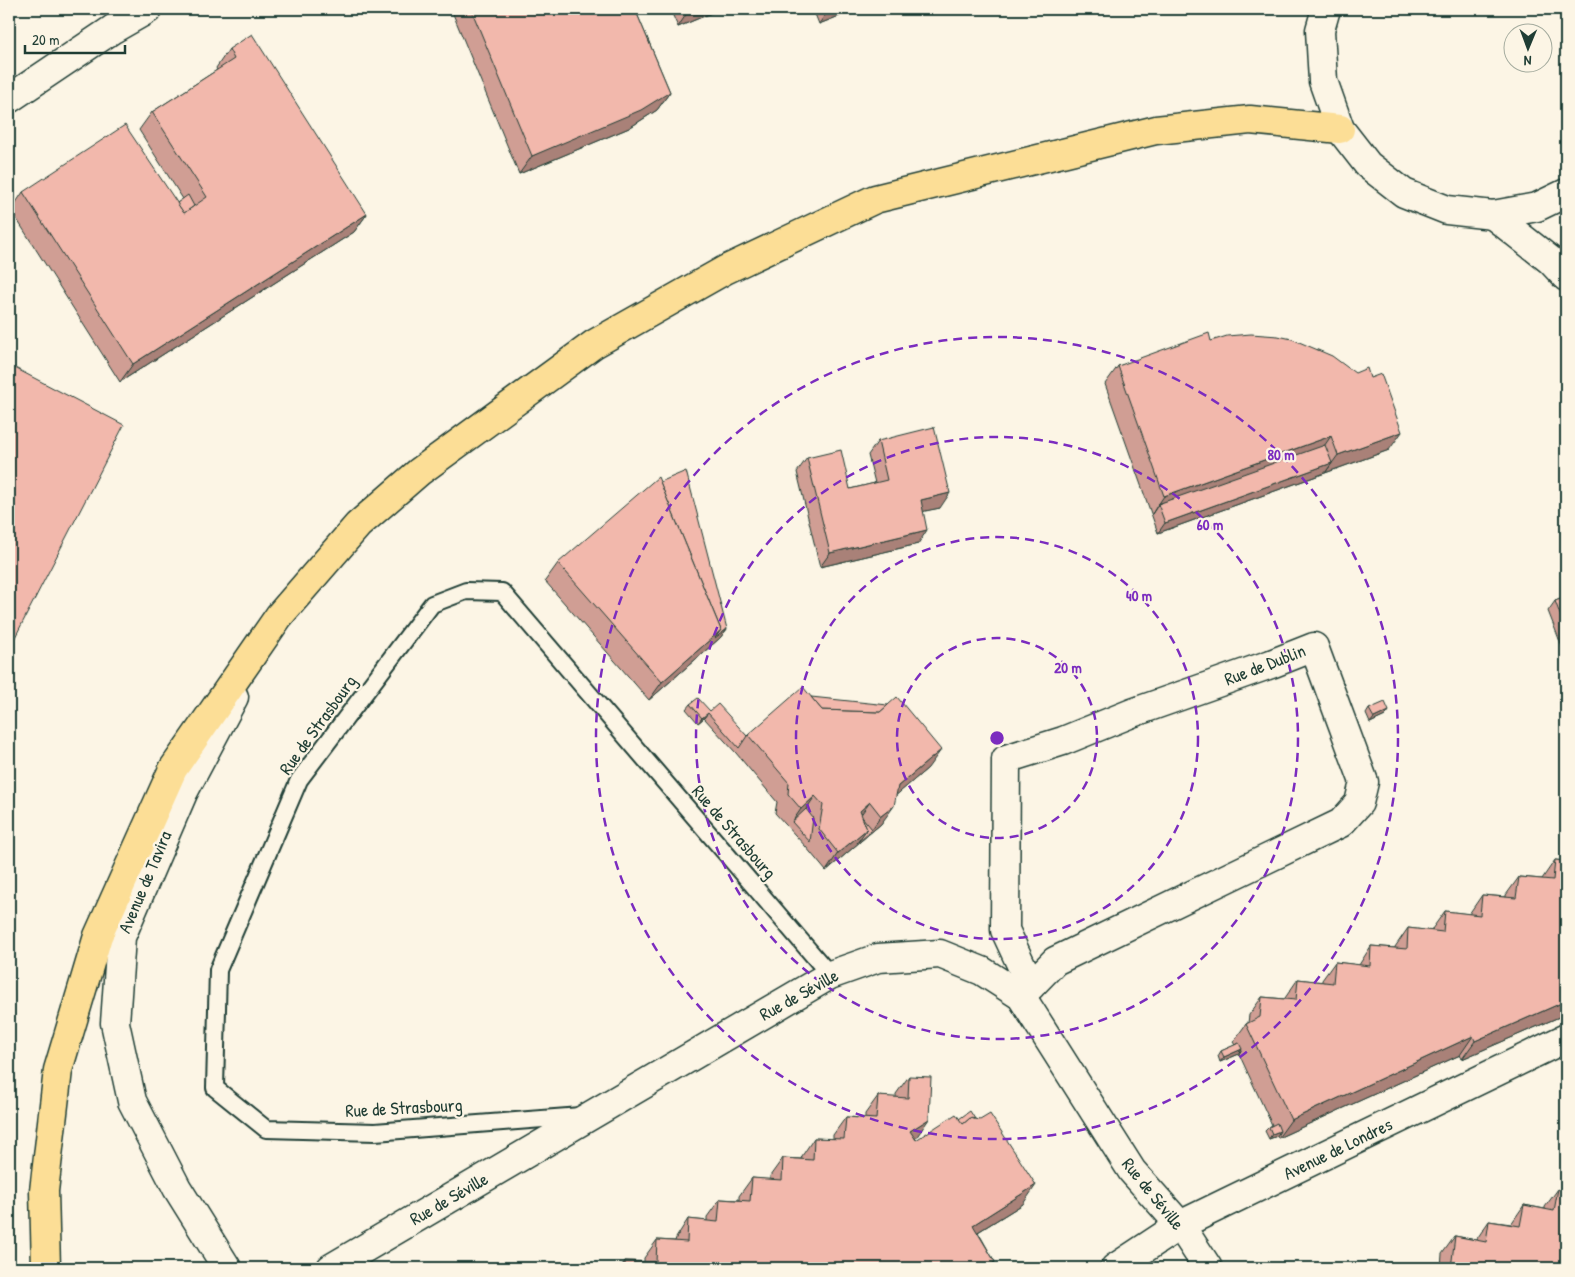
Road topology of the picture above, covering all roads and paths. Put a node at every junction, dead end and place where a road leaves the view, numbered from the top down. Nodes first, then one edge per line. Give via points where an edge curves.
1 (148, 9) edge
2 (1326, 9) edge
3 (9, 99) edge
4 (1340, 129) junction
5 (1566, 193) edge
6 (1492, 215) junction
7 (1566, 277) edge
8 (279, 616) junction
9 (830, 975) junction
10 (1026, 991) junction
11 (1566, 1038) edge
12 (591, 1115) junction
13 (1180, 1225) junction
14 (46, 1268) edge
15 (227, 1268) edge
16 (331, 1268) edge
17 (1115, 1268) edge
18 (1208, 1268) edge

1 - 3 street
2 - 4 street via 1320,30 1323,81
4 - 6 street via 1368,165 1404,193 1446,210
4 - 8 main road via 1250,120 1156,130 876,200 725,270 594,344 419,472 378,507 358,525
5 - 6 street via 1537,206
6 - 7 street via 1550,260
8 - 14 main road via 174,769 98,936 58,1070 44,1192
8 - 15 street, Avenue de Tavira via 182,793 121,937 115,1023 132,1101 177,1188
9 - 10 street, Rue de Séville via 878,958 940,954
9 - 12 street, Rue de Séville
9 - 12 lane, Rue de Strasbourg via 502,592 466,591 432,604 300,780 218,970 215,1088 266,1129 375,1132
10 - 10 street, Rue de Dublin via 1005,930 1006,759 1063,741 1314,647 1364,782 1359,803 1341,822 1055,961
10 - 13 street, Rue de Séville via 1132,1171
11 - 13 street, Avenue de Londres
12 - 16 street, Rue de Séville
13 - 17 street, Avenue de Londres
13 - 18 street, Rue de Séville

